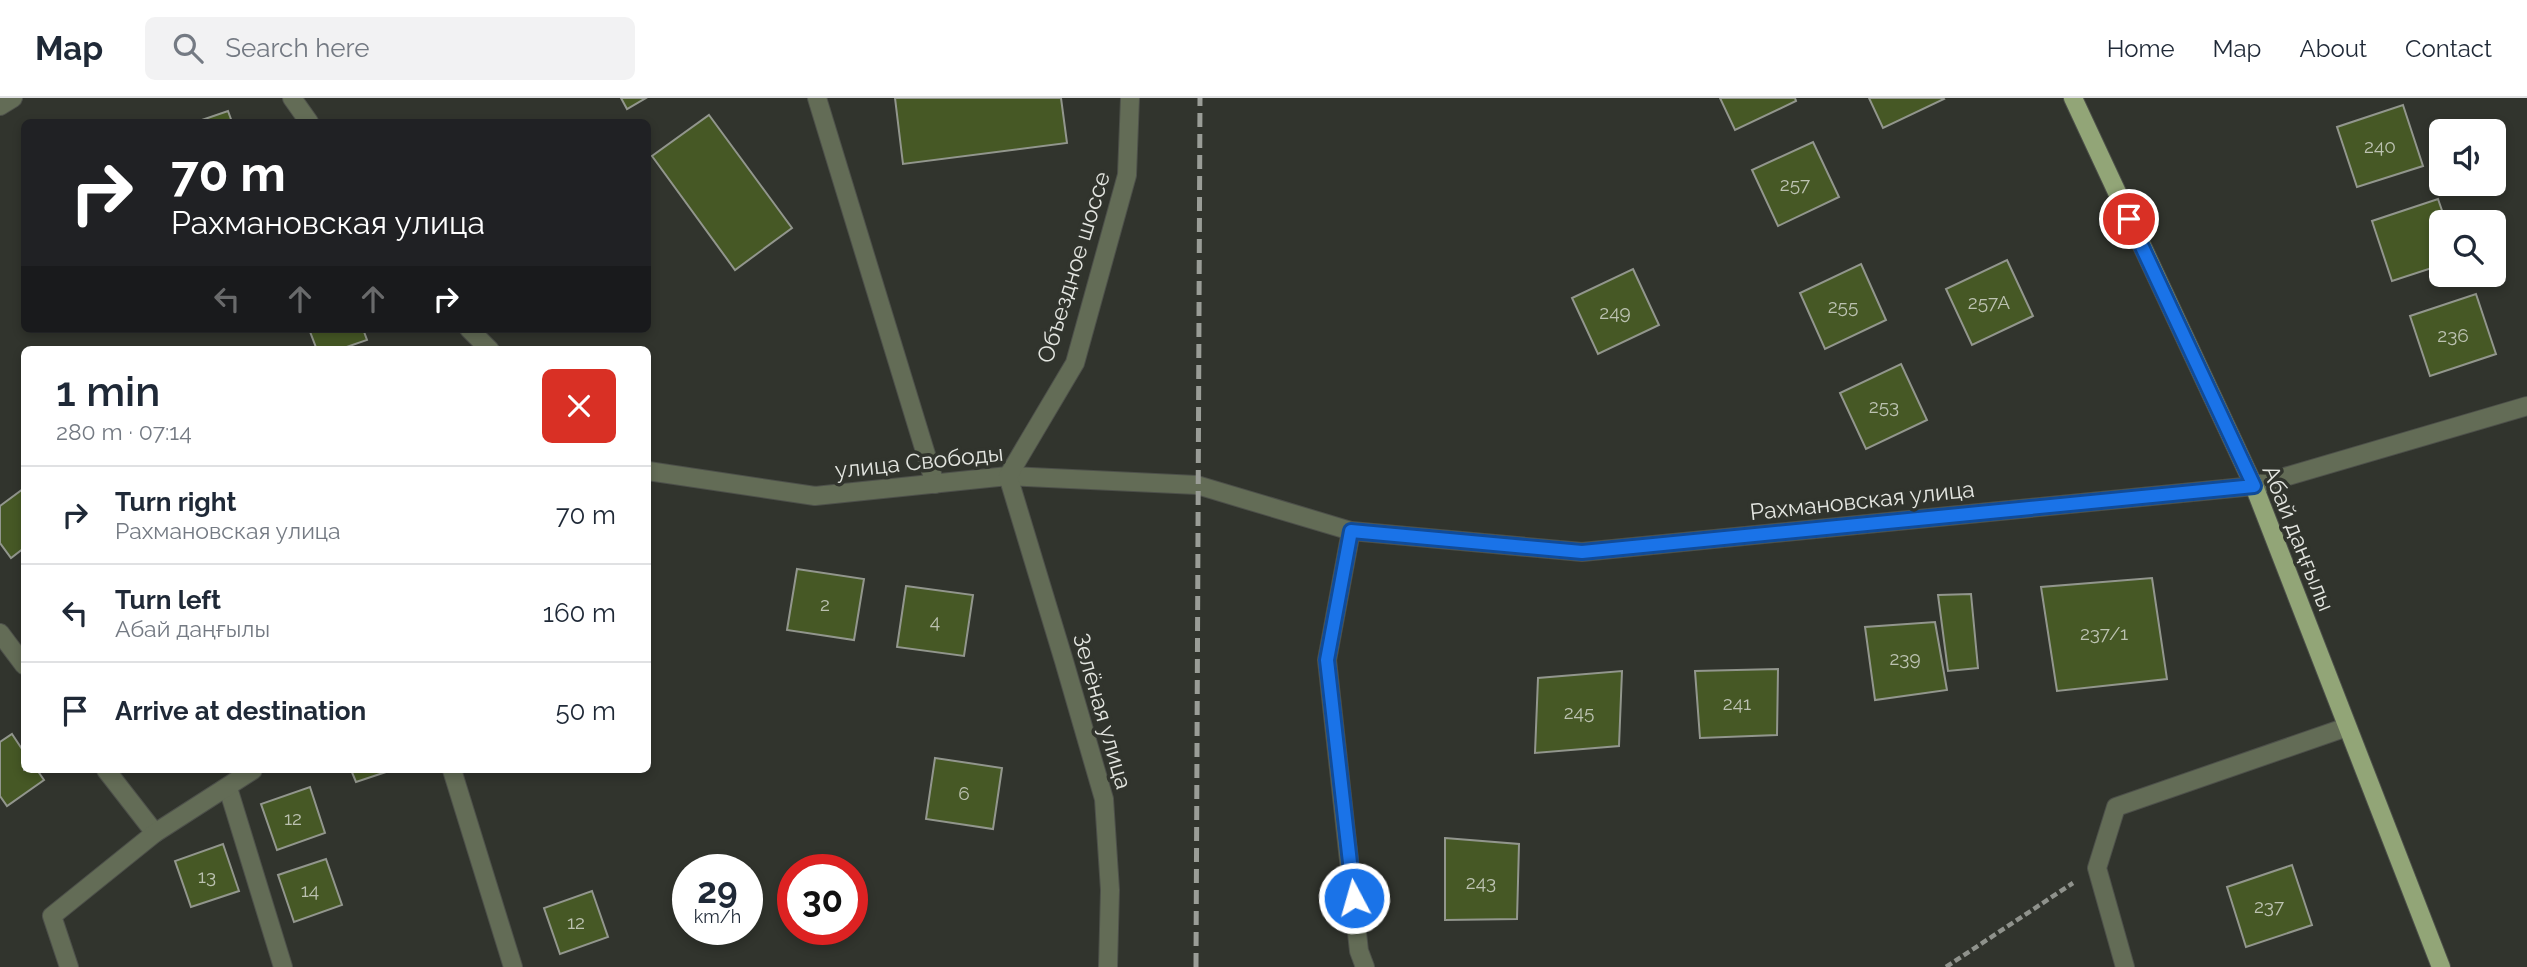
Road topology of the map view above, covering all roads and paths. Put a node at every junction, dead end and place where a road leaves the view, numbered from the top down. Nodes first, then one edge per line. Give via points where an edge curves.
1 (13, 98) edge
2 (292, 98) edge
3 (817, 98) edge
4 (1130, 98) edge
5 (2073, 98) edge
6 (0, 106) edge
7 (307, 119) edge
8 (473, 333) edge
9 (486, 346) edge
10 (2527, 406) edge
11 (651, 471) edge
12 (1008, 476) junction
13 (935, 484) junction
14 (1197, 485) joint
15 (2254, 486) junction
16 (1351, 531) junction
17 (0, 633) edge
18 (21, 661) edge
19 (2347, 727) junction
20 (108, 773) edge
21 (249, 773) edge
22 (454, 773) edge
23 (228, 788) junction
24 (155, 833) junction
25 (2097, 867) junction
26 (69, 967) edge
27 (282, 967) edge
28 (513, 967) edge
29 (1108, 967) edge
30 (1365, 967) edge
31 (1946, 967) edge
32 (2125, 967) edge
33 (2441, 967) edge

1 - 6 street
2 - 7 street
3 - 13 street
4 - 12 street, Объездное шоссе via 1127,175 1074,363
5 - 15 main road, Абай даңғылы
8 - 9 street
10 - 15 street, Рахмановская улица
11 - 13 street, улица Свободы via 815,496
12 - 13 street, улица Свободы
12 - 14 street, улица Свободы
12 - 29 street, Зелёная улица via 1104,799 1110,890
14 - 16 street, Рахмановская улица
15 - 16 street, Рахмановская улица via 1582,552
15 - 19 main road, Абай даңғылы
16 - 30 street via 1327,660
17 - 18 street
19 - 25 street via 2116,807
19 - 33 main road, Абай даңғылы
20 - 24 street
21 - 23 street
22 - 28 street
23 - 24 street
23 - 27 street
24 - 26 street via 52,916
25 - 31 path
25 - 32 street

